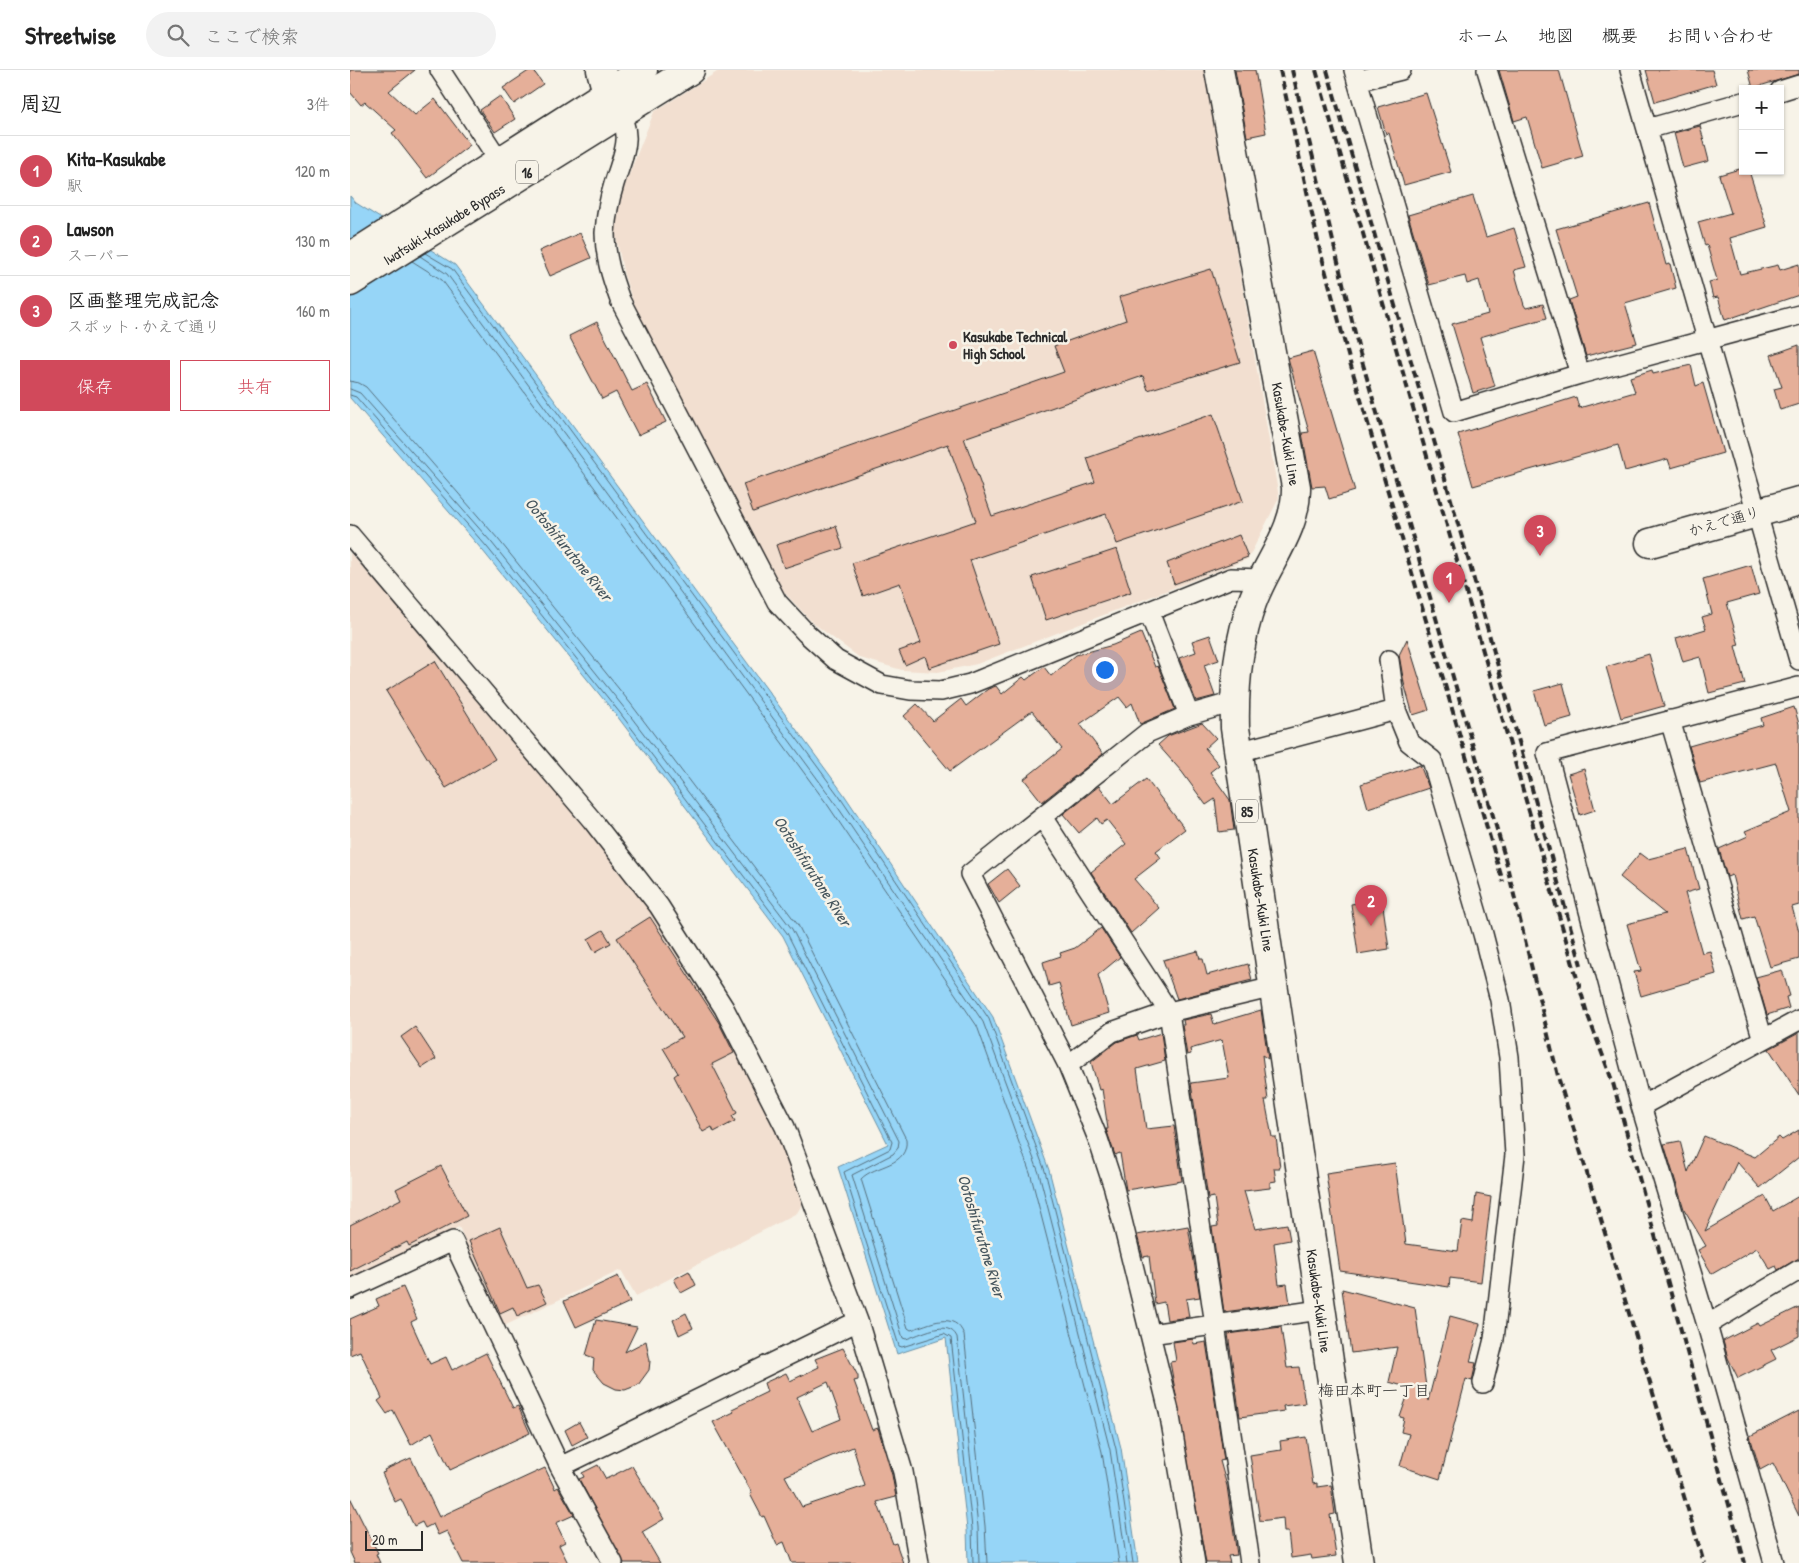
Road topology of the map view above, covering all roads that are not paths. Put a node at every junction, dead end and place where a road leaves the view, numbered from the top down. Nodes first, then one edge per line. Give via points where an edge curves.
1 (440, 70) edge
2 (643, 70) edge
3 (690, 70) edge
4 (1219, 70) edge
5 (1401, 70) edge
6 (1487, 70) edge
7 (1630, 70) edge
8 (1356, 75) edge
9 (1799, 86) edge
10 (1784, 90) edge
11 (610, 92) edge
12 (1739, 103) edge
13 (1647, 129) junction
14 (500, 162) junction
15 (426, 221) junction
16 (350, 257) edge
17 (350, 282) edge
18 (1799, 316) edge
19 (1707, 340) junction
20 (1580, 374) junction
21 (1799, 502) edge
22 (1757, 512) junction
23 (350, 535) edge
24 (1650, 543) dead end
25 (1262, 579) junction
26 (1149, 612) junction
27 (1389, 660) dead end
28 (1799, 660) edge
29 (1799, 687) edge
30 (1234, 702) junction
31 (1396, 710) junction
32 (1189, 715) junction
33 (1670, 720) junction
34 (1238, 752) junction
35 (1042, 817) junction
36 (1274, 987) junction
37 (1169, 1012) junction
38 (1799, 1020) edge
39 (1764, 1040) junction
40 (1068, 1066) junction
41 (1641, 1106) junction
42 (1799, 1270) edge
43 (350, 1288) edge
44 (1320, 1310) junction
45 (858, 1321) junction
46 (1215, 1325) junction
47 (1707, 1325) junction
48 (1150, 1334) junction
49 (1483, 1383) dead end
50 (560, 1467) junction
51 (613, 1563) edge
52 (919, 1563) edge
53 (1195, 1563) edge
54 (1250, 1563) edge
55 (1359, 1563) edge
56 (1774, 1563) edge

1 - 14 street
2 - 11 main road, Iwatsuki-Kasukabe Bypass / 16
3 - 11 main road, Iwatsuki-Kasukabe Bypass / 16
4 - 25 main road, Kasukabe-Kuki Line / 85 via 1296,487 1291,523
5 - 8 street
6 - 20 street
7 - 13 street
8 - 20 street via 1454,412
9 - 10 street
11 - 14 main road, Iwatsuki-Kasukabe Bypass / 16
11 - 15 main road, Iwatsuki-Kasukabe Bypass / 16
11 - 26 street via 626,129 627,143 614,184 605,234 606,256 620,300 778,602 820,648 857,673 882,684 910,690 941,691 970,684
12 - 13 street
13 - 19 street
14 - 15 main road, Iwatsuki-Kasukabe Bypass / 16
15 - 16 main road, Iwatsuki-Kasukabe Bypass / 16
15 - 17 main road, Iwatsuki-Kasukabe Bypass / 16
18 - 19 street
19 - 20 street
19 - 22 street
21 - 22 main road, かえで通り
22 - 24 main road, かえで通り
22 - 28 street
23 - 45 street via 592,820 659,906 724,1008 785,1127
25 - 26 street via 1232,578
25 - 30 main road, Kasukabe-Kuki Line / 85 via 1245,625
26 - 32 street
27 - 31 street
29 - 33 street
30 - 32 street
30 - 34 main road, Kasukabe-Kuki Line / 85
31 - 34 street
31 - 49 street via 1410,742 1432,760 1484,934 1500,1000 1509,1057 1515,1155 1494,1339
32 - 35 street via 1147,733
33 - 39 street
33 - 41 street via 1547,754
34 - 36 main road, Kasukabe-Kuki Line / 85
35 - 37 street
35 - 40 street via 970,874
36 - 37 street
36 - 44 main road, Kasukabe-Kuki Line / 85
37 - 40 street via 1112,1032
37 - 46 street
38 - 39 street
39 - 41 street
40 - 48 street via 1098,1138 1114,1188
41 - 47 street
42 - 47 street
43 - 50 street via 453,1241
44 - 46 street
44 - 55 main road, Kasukabe-Kuki Line / 85
45 - 50 street
45 - 52 street via 903,1472
46 - 48 street
46 - 54 street
47 - 56 street
48 - 53 street via 1168,1411
50 - 51 street

